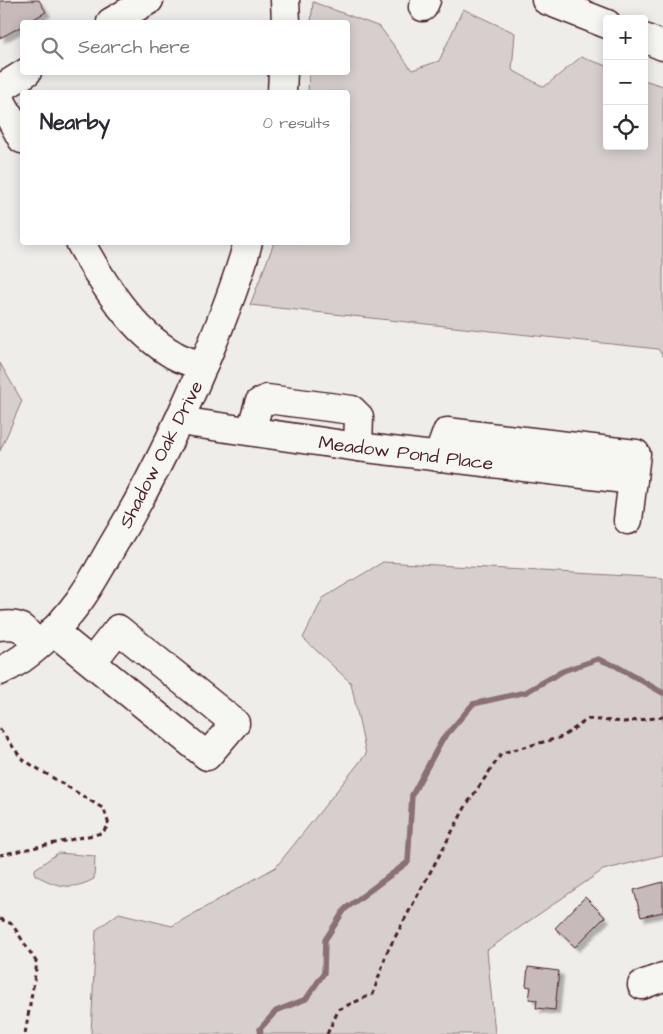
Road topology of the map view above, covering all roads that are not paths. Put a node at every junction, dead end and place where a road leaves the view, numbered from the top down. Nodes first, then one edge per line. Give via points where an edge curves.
1 (149, 0) edge
2 (285, 0) edge
3 (549, 1) edge
4 (114, 20) edge
5 (286, 20) edge
6 (603, 22) edge
7 (648, 40) edge
8 (663, 46) edge
9 (23, 75) edge
10 (283, 75) edge
11 (0, 89) edge
12 (282, 90) edge
13 (0, 99) edge
14 (20, 135) edge
15 (82, 245) edge
16 (247, 245) edge
17 (203, 366) junction
18 (179, 421) junction
19 (628, 520) dead end
20 (0, 626) edge
21 (45, 638) junction
22 (92, 662) junction
23 (0, 672) edge

1 - 4 street
2 - 5 street
3 - 6 street
7 - 8 street
9 - 11 street
10 - 12 street
13 - 14 street
15 - 17 street via 137,326 174,356
16 - 17 street, Shadow Oak Drive via 236,285
17 - 18 street, Shadow Oak Drive
18 - 19 street, Meadow Pond Place via 358,447 633,480
18 - 21 street, Shadow Oak Drive via 136,507 90,584
20 - 21 street via 13,624
21 - 22 street
21 - 23 street, Shadow Oak Drive
22 - 22 street via 207,756 235,723 118,629

